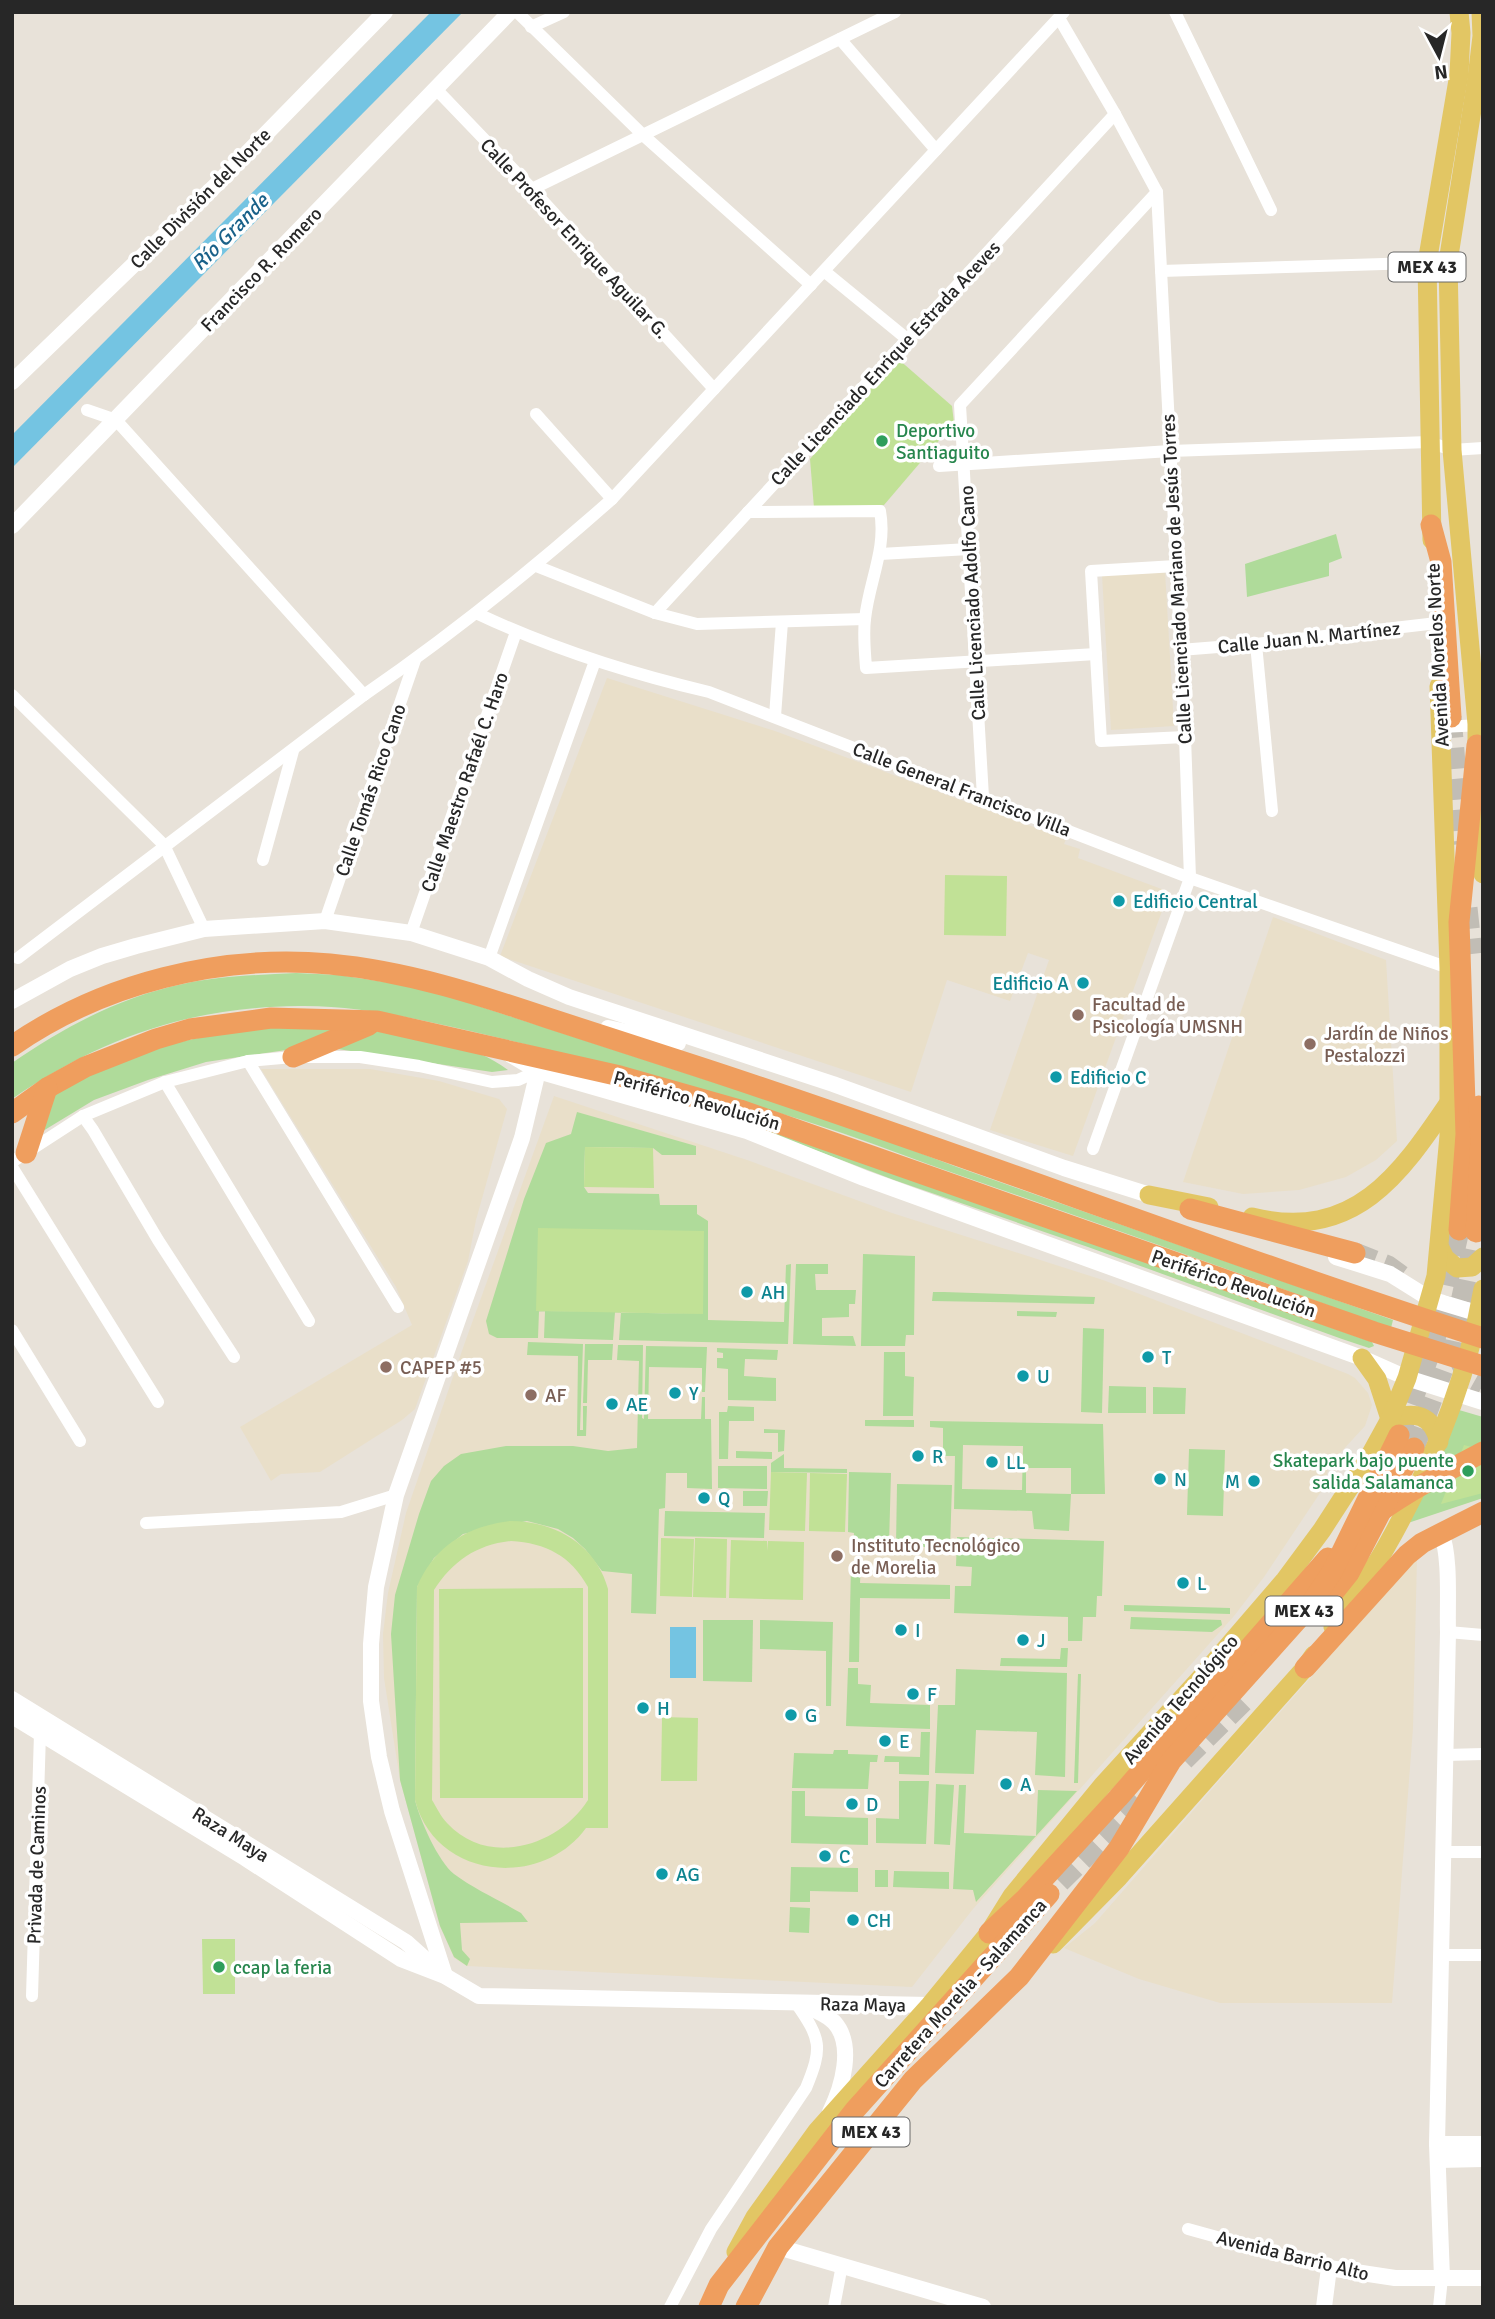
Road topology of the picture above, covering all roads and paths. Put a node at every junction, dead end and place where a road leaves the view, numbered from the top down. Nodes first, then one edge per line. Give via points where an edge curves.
1 (385, 12) edge
2 (510, 12) edge
3 (517, 12) edge
4 (564, 12) edge
5 (895, 12) edge
6 (1175, 12) edge
7 (1459, 12) edge
8 (1481, 12) edge
9 (1062, 15) edge
10 (531, 27) junction
11 (840, 39) junction
12 (435, 88) junction
13 (1115, 114) junction
14 (643, 135) junction
15 (936, 150) junction
16 (533, 189) junction
17 (1157, 192) junction
18 (1272, 210) dead end
19 (1448, 262) junction
20 (1427, 263) junction
21 (824, 271) junction
22 (1161, 271) junction
23 (811, 285) junction
24 (907, 339) junction
25 (12, 382) edge
26 (714, 389) junction
27 (87, 410) dead end
28 (536, 414) dead end
29 (116, 420) junction
30 (1429, 442) junction
31 (1483, 448) edge
32 (1452, 450) junction
33 (1170, 451) junction
34 (963, 463) junction
35 (939, 466) dead end
36 (612, 499) junction
37 (748, 512) junction
38 (1431, 525) junction
39 (12, 526) edge
40 (969, 550) junction
41 (880, 554) junction
42 (536, 566) junction
43 (1176, 566) junction
44 (475, 613) junction
45 (655, 613) junction
46 (865, 618) junction
47 (782, 622) junction
48 (1437, 623) junction
49 (516, 632) junction
50 (1256, 644) junction
51 (1180, 650) junction
52 (1096, 654) junction
53 (415, 660) junction
54 (596, 661) junction
55 (975, 662) junction
56 (12, 695) edge
57 (364, 695) junction
58 (775, 716) junction
59 (1446, 722) junction
60 (1479, 732) edge
61 (1185, 737) junction
62 (293, 751) junction
63 (984, 797) junction
64 (1272, 811) dead end
65 (163, 845) junction
66 (263, 860) dead end
67 (1483, 874) edge
68 (1190, 878) junction
69 (325, 920) junction
70 (204, 929) junction
71 (411, 933) junction
72 (1472, 954) tunnel mouth
73 (18, 958) dead end
74 (489, 958) junction
75 (1449, 968) junction
76 (12, 1001) edge
77 (528, 1011) junction
78 (377, 1021) junction
79 (12, 1046) edge
80 (499, 1049) junction
81 (293, 1057) junction
82 (749, 1058) junction
83 (248, 1061) junction
84 (538, 1071) junction
85 (165, 1082) junction
86 (47, 1088) junction
87 (1451, 1100) junction
88 (12, 1113) edge
89 (83, 1116) junction
90 (1093, 1149) dead end
91 (17, 1160) edge
92 (1149, 1195) junction
93 (1190, 1209) junction
94 (1440, 1248) junction
95 (1355, 1253) tunnel mouth
96 (1483, 1257) edge
97 (1483, 1289) edge
98 (1430, 1299) junction
99 (398, 1307) dead end
100 (1481, 1315) edge
101 (309, 1321) dead end
102 (12, 1331) edge
103 (1483, 1338) edge
104 (234, 1357) dead end
105 (1362, 1358) junction
106 (1483, 1366) edge
107 (1407, 1378) junction
108 (1457, 1394) junction
109 (158, 1402) dead end
110 (1483, 1402) edge
111 (1401, 1434) junction
112 (80, 1441) dead end
113 (1439, 1442) junction
114 (1483, 1452) edge
115 (396, 1495) junction
116 (1483, 1512) edge
117 (146, 1523) dead end
118 (1441, 1532) junction
119 (1448, 1632) junction
120 (1483, 1635) edge
121 (1305, 1668) junction
122 (12, 1699) edge
123 (1245, 1700) tunnel mouth
124 (12, 1716) edge
125 (40, 1733) junction
126 (1483, 1754) edge
127 (1446, 1755) junction
128 (1443, 1852) junction
129 (1483, 1852) edge
130 (1060, 1882) tunnel mouth
131 (989, 1933) junction
132 (1440, 1955) junction
133 (1483, 1955) edge
134 (445, 1976) junction
135 (1019, 1977) junction
136 (32, 1996) dead end
137 (796, 2003) junction
138 (930, 2005) junction
139 (827, 2119) junction
140 (1483, 2144) edge
141 (1437, 2152) junction
142 (1483, 2159) edge
143 (1188, 2229) dead end
144 (778, 2247) junction
145 (842, 2265) junction
146 (1329, 2268) junction
147 (1442, 2278) junction
148 (1483, 2278) edge
149 (719, 2285) junction
150 (670, 2307) edge
151 (709, 2307) edge
152 (746, 2307) edge
153 (834, 2307) edge
154 (983, 2307) edge
155 (1324, 2307) edge
156 (1438, 2307) edge

1 - 25 street, Calle División del Norte via 213,188
2 - 12 street, Francisco R. Romero
3 - 10 street
4 - 10 street
5 - 11 street
6 - 18 street
7 - 20 main road, Avenida Morelos Norte / MEX 43 via 1459,74
8 - 19 main road, Avenida Morelos Norte / MEX 43 via 1477,78
9 - 13 street, Calle Licenciado Mariano de Jesús Torres
9 - 15 street
10 - 14 street
11 - 14 street
11 - 15 street
12 - 16 street, Calle Profesor Enrique Aguilar G.
12 - 29 street, Francisco R. Romero
13 - 17 street, Calle Licenciado Mariano de Jesús Torres
13 - 24 street, Calle Licenciado Enrique Estrada Aceves
14 - 16 street
14 - 23 street
15 - 21 street
16 - 26 street, Calle Profesor Enrique Aguilar G.
17 - 22 street, Calle Licenciado Mariano de Jesús Torres
17 - 34 street, Calle Licenciado Adolfo Cano via 960,405
19 - 20 street
19 - 32 main road, Avenida Morelos Norte / MEX 43
20 - 22 street
20 - 30 main road, Avenida Morelos Norte / MEX 43
21 - 23 street
21 - 24 street
22 - 33 street, Calle Licenciado Mariano de Jesús Torres
23 - 26 street
24 - 37 street, Calle Licenciado Enrique Estrada Aceves
26 - 36 street
27 - 29 street
28 - 36 street
29 - 39 street, Francisco R. Romero
29 - 57 street
30 - 32 street
30 - 33 street
30 - 38 main road, Avenida Morelos Norte / MEX 43
31 - 32 street
32 - 60 main road, Avenida Morelos Norte / MEX 43
33 - 34 street
33 - 43 street, Calle Licenciado Mariano de Jesús Torres
34 - 35 street
34 - 40 street, Calle Licenciado Adolfo Cano
36 - 42 street
37 - 41 street via 880,511
37 - 45 street, Calle Licenciado Enrique Estrada Aceves
38 - 48 main road, Avenida Morelos Norte
38 - 59 highway, MEX 43 via 1441,562
40 - 41 street
40 - 55 street, Calle Licenciado Adolfo Cano
41 - 46 street
42 - 44 street
42 - 45 street
43 - 51 street, Calle Licenciado Mariano de Jesús Torres
43 - 52 street via 1091,570
44 - 49 street, Calle General Francisco Villa
44 - 53 street
45 - 47 street via 696,624
46 - 47 street
46 - 55 street via 866,668
47 - 58 street
48 - 50 street, Calle Juan N. Martínez
48 - 59 main road, Avenida Morelos Norte
49 - 54 street, Calle General Francisco Villa
49 - 71 street, Calle Maestro Rafaél C. Haro
50 - 51 street, Calle Juan N. Martínez
50 - 64 street
51 - 61 street, Calle Licenciado Mariano de Jesús Torres
52 - 55 street
52 - 61 street via 1101,741
53 - 57 street
53 - 69 street, Calle Tomás Rico Cano
54 - 58 street, Calle General Francisco Villa via 709,692
54 - 74 street
55 - 63 street, Calle Licenciado Adolfo Cano
56 - 65 street
57 - 62 street
58 - 63 street, Calle General Francisco Villa
59 - 60 street
59 - 75 main road, Avenida Morelos Norte
60 - 67 main road, Avenida Morelos Norte
60 - 72 highway, MEX 43 via 1459,922 1467,1231 1481,1137
61 - 68 street, Calle Licenciado Mariano de Jesús Torres
62 - 65 street
62 - 66 street
63 - 68 street, Calle General Francisco Villa
65 - 70 street
65 - 73 street
68 - 75 street, Calle General Francisco Villa
68 - 90 street, Calle Licenciado Mariano de Jesús Torres
69 - 70 street
69 - 71 street
70 - 76 street via 102,956
71 - 74 street
74 - 82 street via 569,998
75 - 87 main road, Avenida Morelos Norte
77 - 79 highway, Periférico Revolución via 368,969 328,964 246,965 136,985 100,998
77 - 82 street, Periférico Revolución
77 - 103 highway, Periférico Revolución via 801,1100
78 - 80 highway, Periférico Revolución
78 - 81 highway
78 - 86 highway, Periférico Revolución via 271,1018 190,1029 122,1051
80 - 84 street
80 - 106 highway, Periférico Revolución via 620,1076 740,1110
81 - 83 street
81 - 84 street via 390,1061 492,1082 518,1080
82 - 92 street
83 - 85 street
83 - 99 street
84 - 105 street via 747,1131 864,1178
84 - 115 street via 522,1138
85 - 89 street
85 - 101 street
86 - 88 highway, Periférico Revolución
86 - 91 highway
87 - 92 main road via 1399,1171 1352,1209 1327,1218 1265,1220
87 - 94 main road, Avenida Morelos Norte
89 - 91 street
89 - 104 street
91 - 109 street
92 - 93 street
93 - 95 highway
93 - 98 street via 1390,1274
94 - 96 main road via 1457,1268 1472,1267
94 - 98 main road, Avenida Morelos Norte
97 - 100 main road
98 - 100 street
98 - 107 main road, Avenida Morelos Norte
100 - 108 main road
102 - 112 street
105 - 107 street
105 - 111 main road via 1377,1379
107 - 108 street
107 - 111 main road, Avenida Tecnológico
108 - 110 street
108 - 113 main road
111 - 113 main road via 1403,1415 1416,1415 1436,1429
111 - 123 highway, MEX 43 via 1349,1573
111 - 131 main road, Avenida Tecnológico via 1368,1459 1285,1580 1102,1786 1012,1896
111 - 135 highway, Carretera Morelia - Salamanca / MEX 43 via 1332,1572 1308,1608 1171,1761 1119,1848
113 - 121 main road via 1385,1549
114 - 131 highway via 1366,1521 1333,1552 1118,1798
115 - 117 street via 341,1512
115 - 134 street via 376,1587 371,1701 392,1811
116 - 118 highway
118 - 119 street
118 - 121 highway via 1407,1555
119 - 120 street
119 - 127 street
121 - 135 main road via 1119,1877
122 - 134 street, Raza Maya via 406,1942
124 - 125 street, Raza Maya
125 - 134 street, Raza Maya via 401,1959
125 - 136 street, Privada de Caminos
126 - 127 street
127 - 128 street
128 - 129 street
128 - 132 street
130 - 149 highway, Carretera Morelia - Salamanca / MEX 43 via 855,2110
131 - 138 main road, Avenida Tecnológico
132 - 133 street
132 - 141 street
134 - 137 street, Raza Maya via 480,1996
135 - 144 highway, Carretera Morelia - Salamanca / MEX 43 via 913,2080
137 - 138 street, Raza Maya
137 - 139 street, Raza Maya via 834,2023 844,2043 842,2080
137 - 150 street via 813,2027 817,2042 806,2088 711,2229
138 - 139 main road, Avenida Tecnológico
139 - 149 main road, Avenida Tecnológico via 755,2217
140 - 141 street
141 - 142 street
141 - 147 street
143 - 146 street, Avenida Barrio Alto
144 - 145 street
144 - 152 highway, Carretera Morelia - Salamanca / MEX 43
145 - 153 street
145 - 154 street
146 - 147 street, Avenida Barrio Alto via 1395,2278
146 - 155 street
147 - 148 street, Avenida Barrio Alto
147 - 156 street
149 - 151 highway, Carretera Morelia - Salamanca / MEX 43

